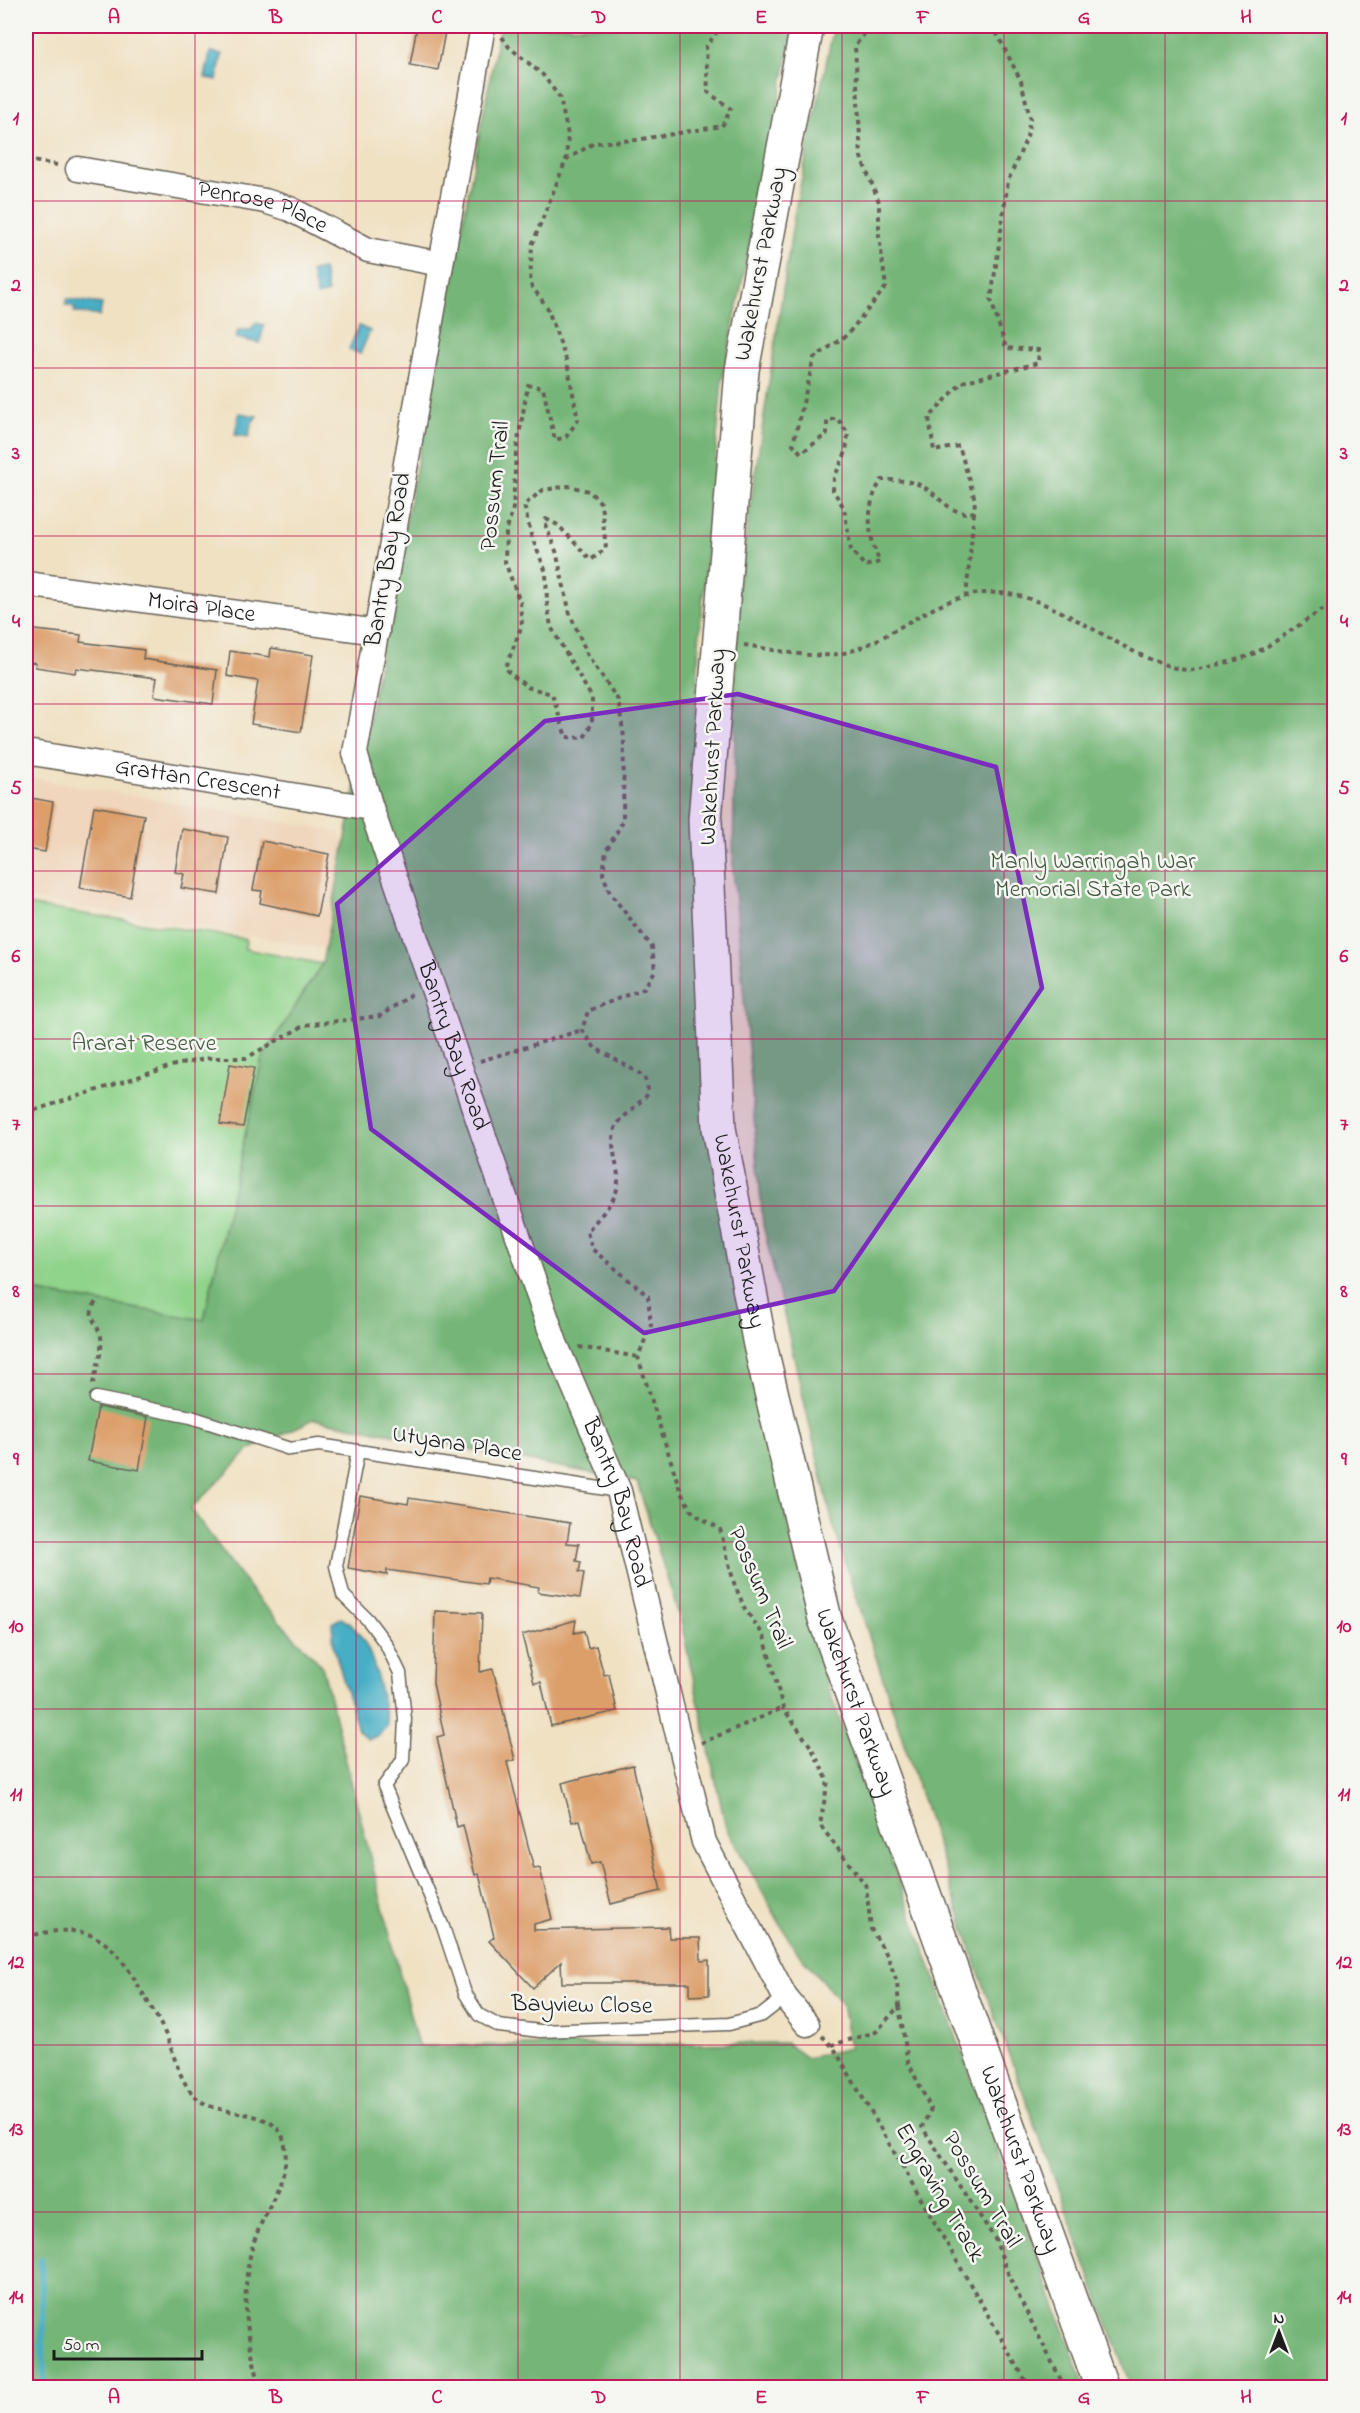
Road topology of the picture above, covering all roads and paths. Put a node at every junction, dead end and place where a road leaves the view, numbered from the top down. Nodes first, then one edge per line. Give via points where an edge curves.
1 (722, 26) edge
2 (807, 26) edge
3 (870, 26) edge
4 (993, 26) edge
5 (491, 29) edge
6 (26, 160) edge
7 (566, 160) junction
8 (78, 169) joint
9 (441, 264) junction
10 (974, 512) junction
11 (26, 584) edge
12 (966, 598) junction
13 (1335, 604) edge
14 (377, 632) junction
15 (720, 642) junction
16 (26, 752) edge
17 (371, 808) junction
18 (430, 982) junction
19 (582, 1030) junction
20 (459, 1067) junction
21 (26, 1113) edge
22 (96, 1302) dead end
23 (555, 1343) junction
24 (638, 1357) junction
25 (96, 1398) joint
26 (358, 1451) junction
27 (619, 1491) junction
28 (783, 1708) junction
29 (682, 1751) junction
30 (26, 1937) edge
31 (785, 1997) junction
32 (899, 2006) junction
33 (807, 2024) joint
34 (832, 2045) junction
35 (261, 2388) edge
36 (1030, 2388) edge
37 (1065, 2388) edge
38 (1102, 2388) edge

1 - 7 path via 706,47 708,92 731,109 722,126 594,143
2 - 15 main road, Wakehurst Parkway via 742,370
3 - 10 path via 855,46 857,95 861,157 879,202 886,287 847,334 814,358 793,444 801,453 826,434 827,421 837,418 848,433 833,490 844,508 851,549 865,566 880,562 874,551 869,505 882,480 920,485 952,510
4 - 10 path via 1021,81 1030,118 1027,137 1008,181 991,300 1006,348 1040,350 1038,363 962,382 929,418 934,451 959,447 975,500
5 - 7 path, Possum Trail via 543,75 560,98 568,135
5 - 9 street, Bantry Bay Road
6 - 8 path
7 - 19 path, Possum Trail via 532,245 530,284 547,307 567,362 578,420 566,437 555,440 543,388 528,385 516,452 513,508 506,532 506,562 520,602 522,625 505,669 527,687 552,694 566,737 584,738 592,723 592,698 551,627 546,572 524,505 543,490 569,486 589,491 601,503 606,548 591,560 558,525 546,519 546,527 556,551 570,614 588,656 618,700 624,737 623,821 606,851 603,874 610,893 652,948 655,971 644,988 588,1011
8 - 9 street, Penrose Place via 265,201 290,209 368,250
9 - 14 street, Bantry Bay Road
10 - 12 path
11 - 14 street, Moira Place
12 - 13 path via 984,592 1008,594 1051,607 1135,652 1170,667 1191,670 1256,653
12 - 15 path via 942,605 855,650 814,656
14 - 17 street, Bantry Bay Road via 355,753
15 - 38 main road, Wakehurst Parkway via 705,820 720,1128 760,1345 825,1619
16 - 17 street, Grattan Crescent
17 - 18 street, Bantry Bay Road
18 - 20 street, Bantry Bay Road
18 - 21 path via 381,1016 305,1025 246,1058 210,1058 175,1065
19 - 20 path
19 - 24 path via 595,1048 644,1076 649,1093 617,1124 611,1142 618,1171 615,1196 587,1233 591,1249 648,1296 651,1325
20 - 23 street, Bantry Bay Road
22 - 25 path via 91,1308 100,1336 92,1390
23 - 24 path
23 - 27 street, Bantry Bay Road
24 - 28 path, Possum Trail via 681,1493 693,1513 720,1529 734,1583 745,1609 764,1636
25 - 26 lane, Utyana Place via 191,1417 290,1449 319,1444
26 - 27 lane, Utyana Place
26 - 31 lane, Bayview Close via 336,1566 343,1595 386,1644 400,1673 405,1719 403,1760 384,1786 443,1927 465,1993 479,2014 499,2026 540,2031 729,2024 762,2014
27 - 29 street, Bantry Bay Road
28 - 29 path
28 - 32 path, Possum Trail via 811,1747 828,1781 820,1825 866,1886 871,1929 897,1982
29 - 31 street, Bantry Bay Road via 704,1842
30 - 35 path via 50,1931 91,1934 111,1945 127,1965 166,2034 184,2083 202,2102 223,2111 260,2117 281,2133 285,2169 256,2237 248,2271 246,2324
31 - 33 street, Bantry Bay Road
32 - 34 path via 876,2032
32 - 37 path, Possum Trail via 908,2062 930,2109 922,2127 995,2239 1011,2281
33 - 34 path, Engraving Track
34 - 36 path, Engraving Track

